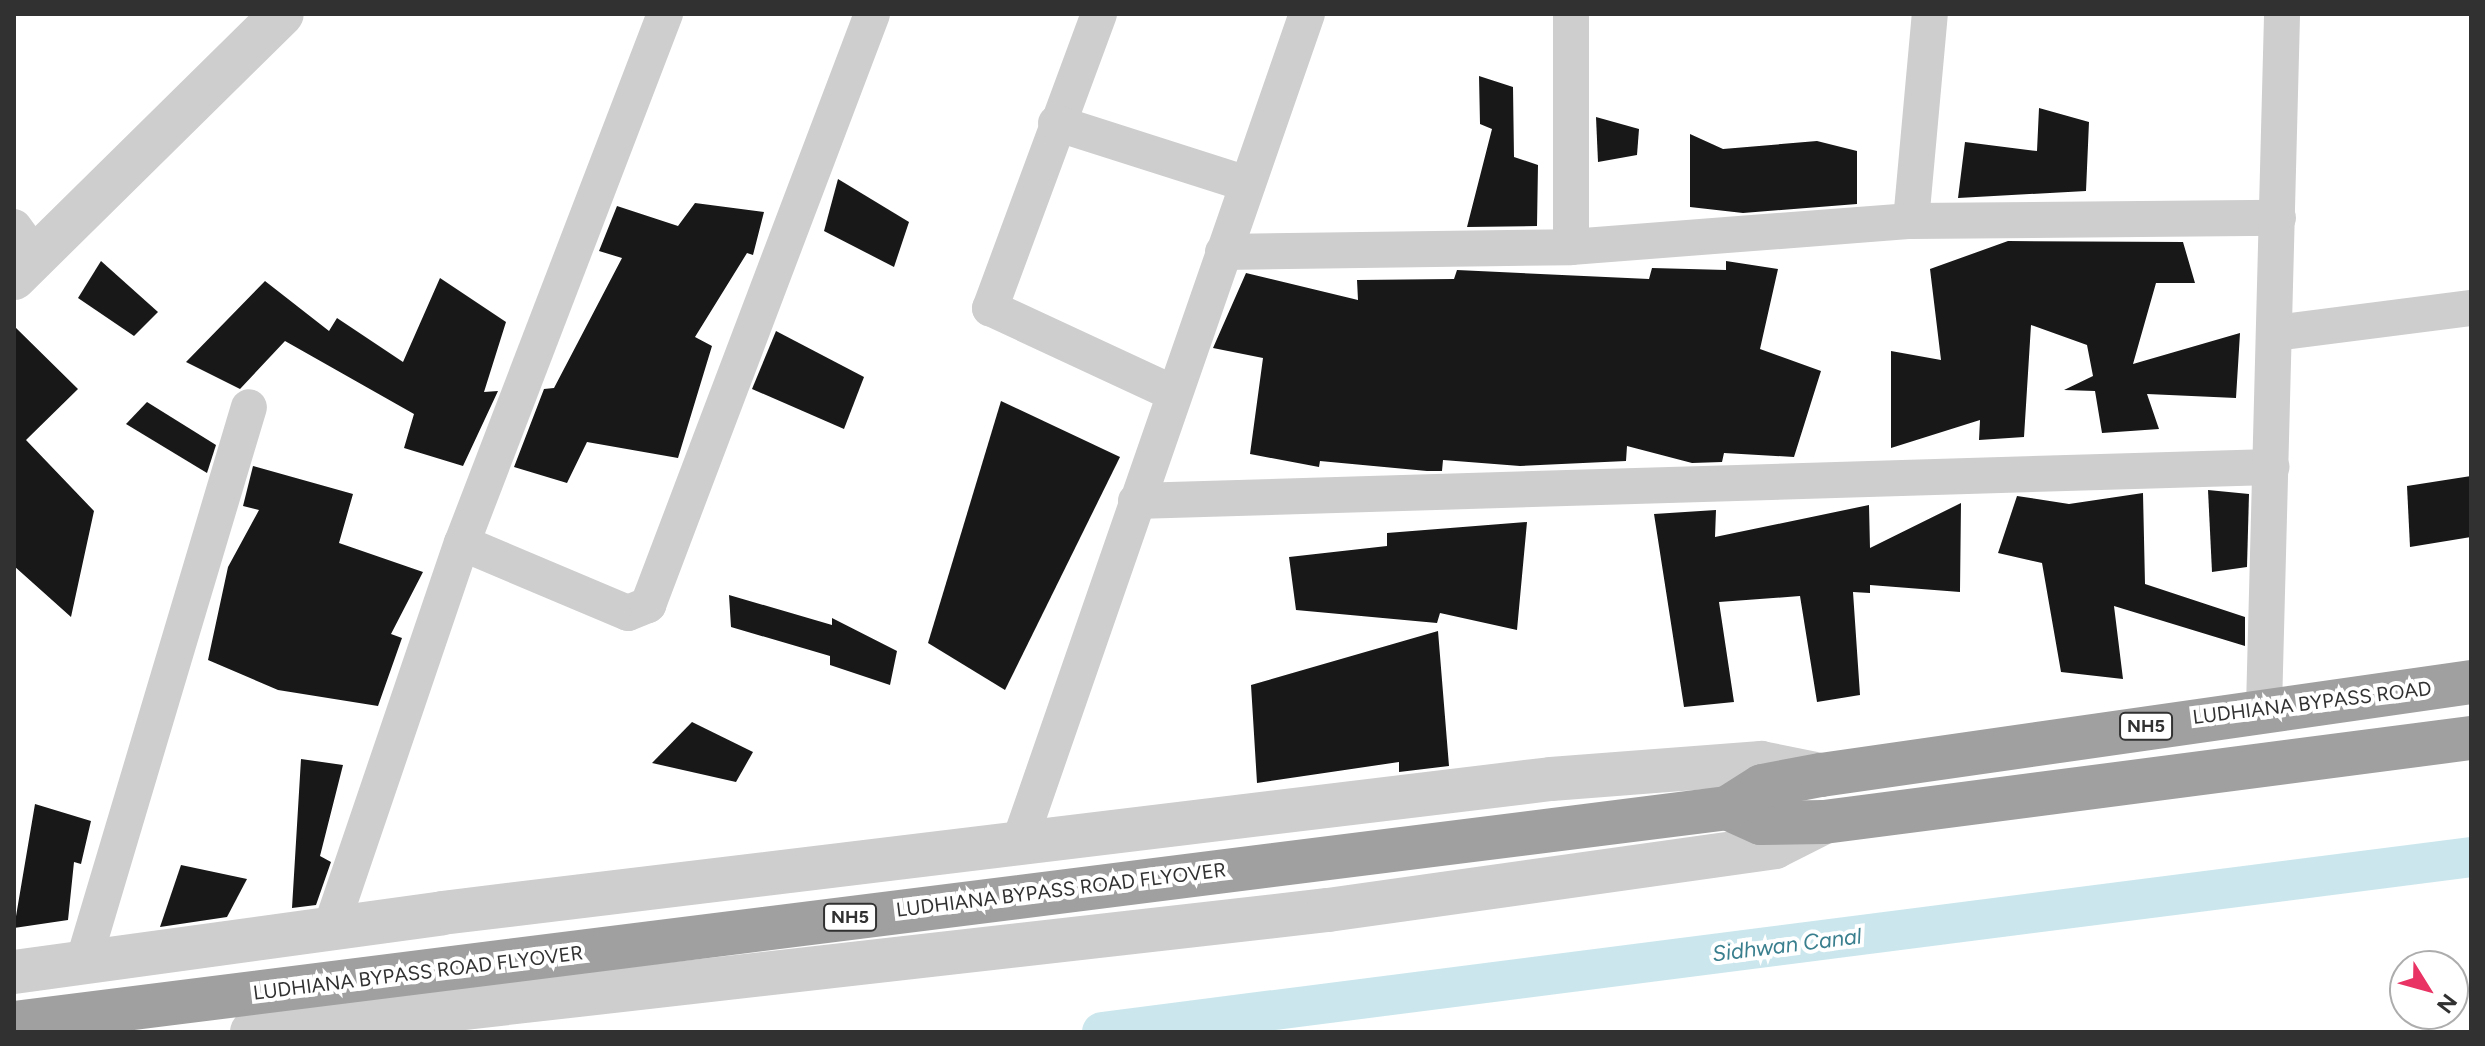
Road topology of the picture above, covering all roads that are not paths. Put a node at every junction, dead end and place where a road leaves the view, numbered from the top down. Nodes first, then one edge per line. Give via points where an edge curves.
1 (282, 14) edge
2 (665, 14) edge
3 (872, 14) edge
4 (1099, 14) edge
5 (1307, 14) edge
6 (1571, 14) edge
7 (1930, 14) edge
8 (2282, 14) edge
9 (1056, 123) junction
10 (1247, 184) junction
11 (2278, 218) junction
12 (1911, 221) junction
13 (1571, 247) junction
14 (1223, 252) junction
15 (21, 253) edge
16 (2471, 308) edge
17 (2275, 333) junction
18 (1173, 393) junction
19 (249, 407) dead end
20 (2271, 467) junction
21 (1136, 501) junction
22 (462, 543) junction
23 (2471, 682) edge
24 (2264, 708) junction
25 (2471, 738) edge
26 (1821, 775) junction
27 (1706, 809) junction
28 (1824, 822) junction
29 (1018, 846) junction
30 (330, 930) junction
31 (83, 963) junction
32 (14, 972) edge
33 (14, 1023) edge
34 (252, 1032) edge

1 - 15 street
2 - 22 street
3 - 22 street via 648,605 628,613
4 - 9 street
5 - 10 street
6 - 13 street
7 - 12 street
8 - 11 street
9 - 10 street
9 - 18 street via 990,308
10 - 14 street
11 - 12 street
11 - 17 street
12 - 13 street
13 - 14 street
14 - 18 street
16 - 17 street
17 - 20 street
18 - 21 street
19 - 31 street
20 - 21 street
20 - 24 street
21 - 29 street
22 - 30 street
23 - 24 highway, LUDHIANA BYPASS ROAD / NH5
24 - 26 highway, LUDHIANA BYPASS ROAD / NH5
25 - 28 highway, NH5
26 - 27 highway, LUDHIANA BYPASS ROAD FLYOVER / NH5 via 1762,786
26 - 29 street via 1761,763 1672,766
27 - 28 highway, LUDHIANA BYPASS ROAD FLYOVER / NH5 via 1761,823
27 - 33 highway, LUDHIANA BYPASS ROAD FLYOVER / NH5
28 - 34 street via 1775,847 1328,910
29 - 30 street
30 - 31 street
31 - 32 street

